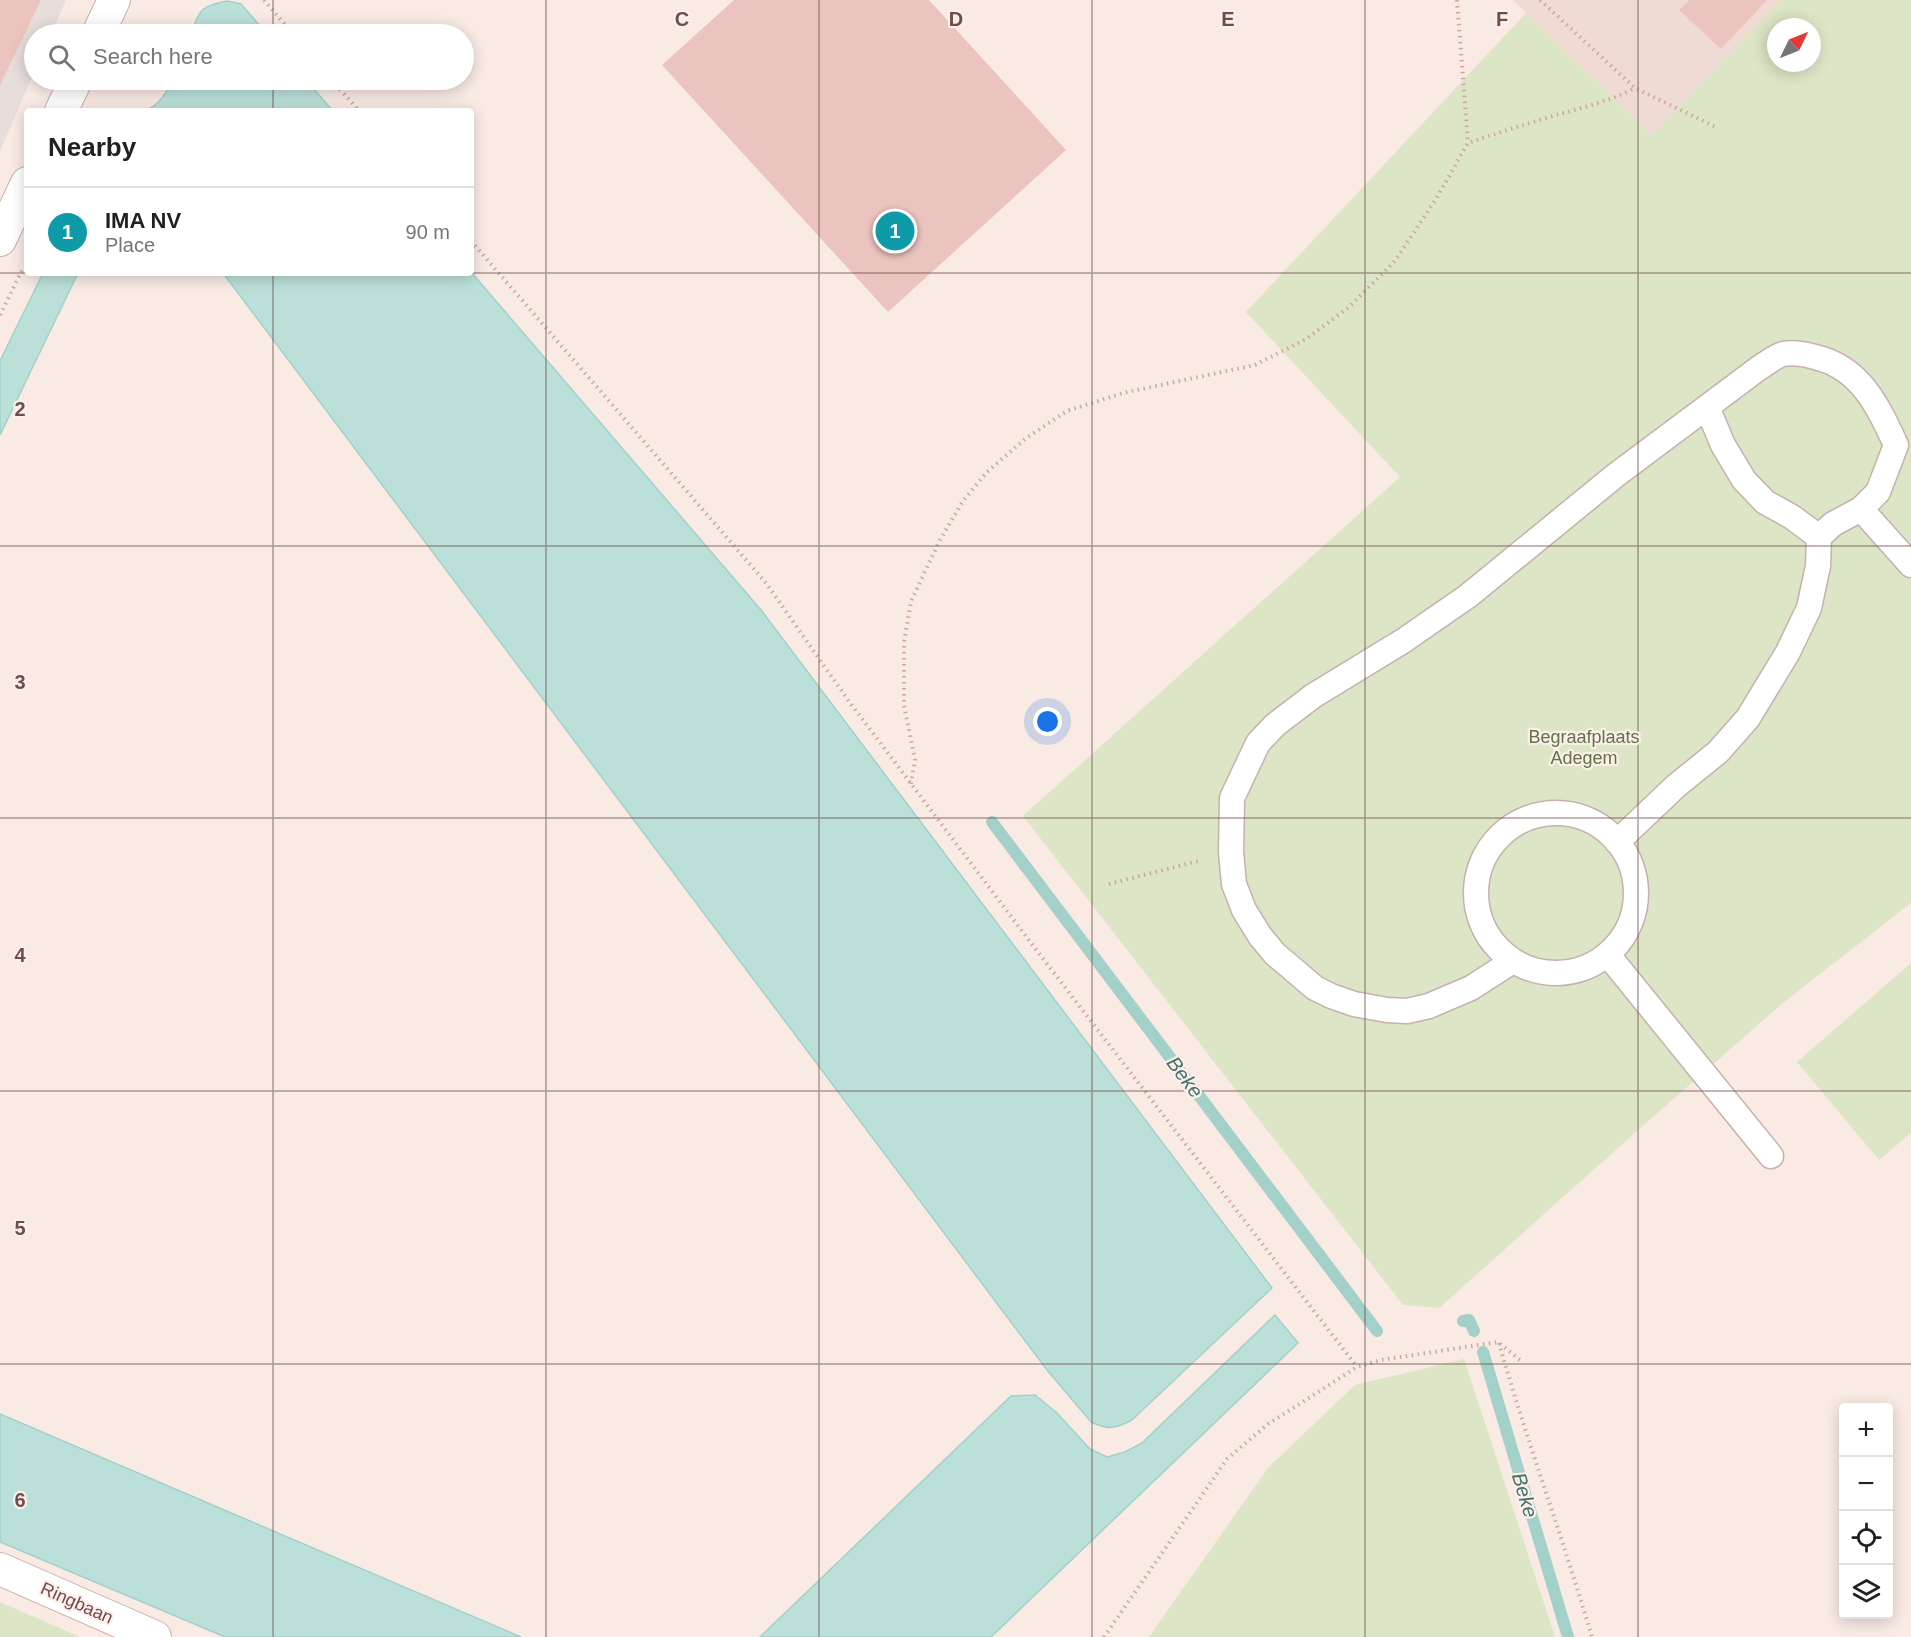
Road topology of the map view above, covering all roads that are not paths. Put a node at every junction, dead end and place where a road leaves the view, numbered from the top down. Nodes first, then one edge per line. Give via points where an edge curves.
1 (114, 0) edge
2 (103, 24) edge
3 (71, 90) edge
4 (63, 108) edge
5 (24, 189) edge
6 (0, 240) edge
7 (1707, 407) junction
8 (1861, 508) junction
9 (1819, 537) junction
10 (1911, 565) edge
11 (1617, 842) junction
12 (1608, 955) junction
13 (1513, 961) junction
14 (1771, 1156) dead end
15 (0, 1569) edge
16 (154, 1637) edge

1 - 2 street
3 - 4 street
5 - 6 street
7 - 8 street via 1781,354 1828,360 1859,380 1878,406 1896,445 1878,492
7 - 9 street via 1723,446 1744,480 1765,502
7 - 13 street via 1616,475 1468,597 1313,696 1275,725 1258,742 1232,798 1234,884 1245,910 1275,954 1315,988 1354,1004 1407,1011 1471,988
8 - 9 street
8 - 10 street
9 - 11 street via 1818,566 1809,608 1748,718 1718,752
11 - 12 street via 1626,853 1636,880 1635,908 1626,933
11 - 13 street via 1585,818 1558,812 1531,816 1506,829 1489,848 1478,871 1476,896 1481,921 1493,944
12 - 13 street via 1586,968 1561,973 1536,971
12 - 14 street
15 - 16 street, Ringbaan

